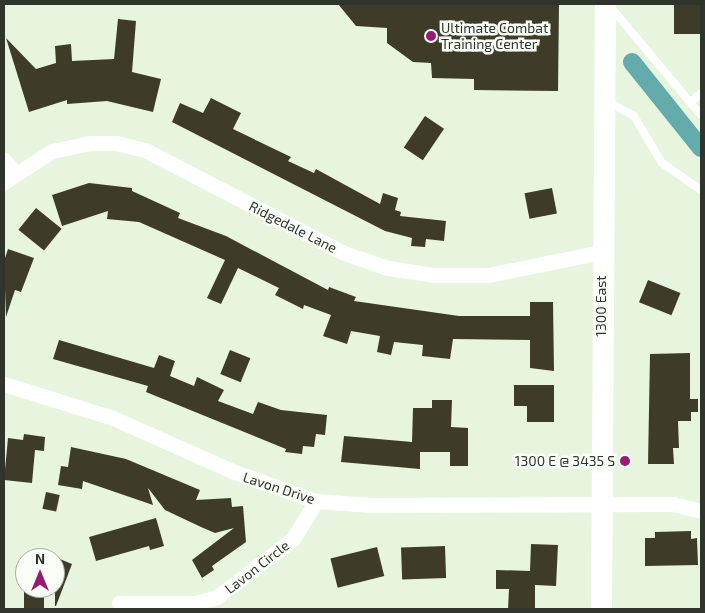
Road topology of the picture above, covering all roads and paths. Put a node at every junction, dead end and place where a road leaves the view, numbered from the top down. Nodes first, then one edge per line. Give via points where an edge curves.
1 (606, 4) edge
2 (701, 93) edge
3 (604, 99) junction
4 (690, 103) junction
5 (701, 115) edge
6 (4, 160) edge
7 (9, 177) edge
8 (701, 190) edge
9 (601, 252) junction
10 (4, 384) edge
11 (316, 501) junction
12 (602, 503) junction
13 (701, 511) edge
14 (119, 603) dead end
15 (601, 609) edge

1 - 3 main road, 1300 East
1 - 4 lane
2 - 4 lane
3 - 8 lane via 634,116 662,163
3 - 9 main road, 1300 East
4 - 5 lane
6 - 7 street
7 - 9 street, Ridgedale Lane via 39,157 72,146 102,142 132,146 344,253 411,273 488,275
9 - 12 main road, 1300 East
10 - 11 street, Lavon Drive via 114,418 232,472
11 - 12 street, Lavon Drive via 372,505
11 - 14 street, Lavon Circle via 293,539 217,597 195,603
12 - 13 street, Lavon Drive via 673,504
12 - 15 main road, 1300 East

